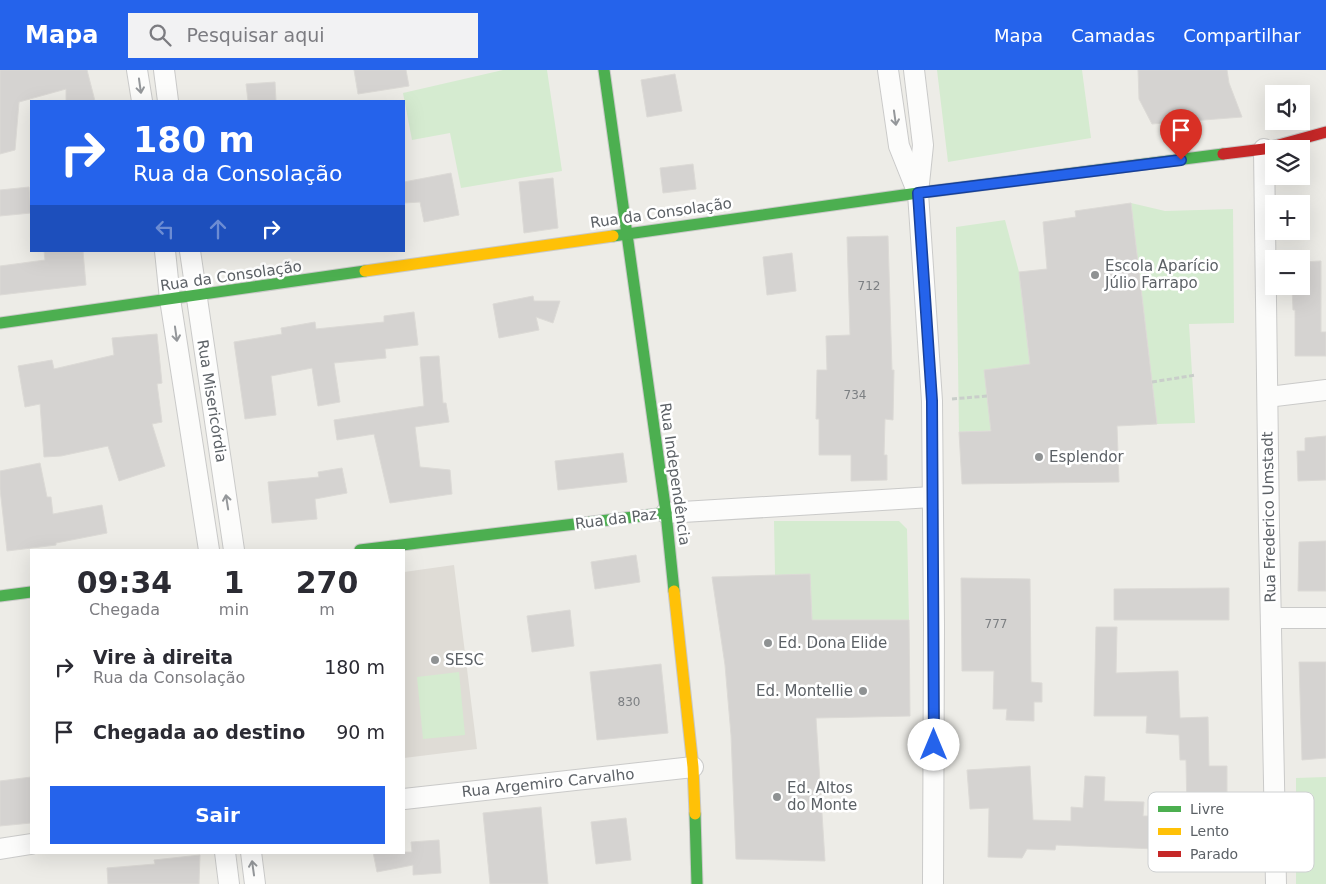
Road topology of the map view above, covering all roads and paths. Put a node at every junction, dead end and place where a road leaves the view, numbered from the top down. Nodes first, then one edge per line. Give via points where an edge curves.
1 (138, 70) edge
2 (164, 70) edge
3 (604, 70) edge
4 (888, 70) edge
5 (914, 70) edge
6 (142, 100) edge
7 (168, 100) edge
8 (1326, 132) edge
9 (1264, 150) junction
10 (918, 193) junction
11 (626, 233) junction
12 (165, 252) edge
13 (190, 252) edge
14 (196, 296) junction
15 (170, 300) junction
16 (0, 323) edge
17 (1196, 374) dead end
18 (1152, 382) dead end
19 (1326, 390) edge
20 (987, 396) dead end
21 (1268, 397) junction
22 (932, 401) junction
23 (217, 438) junction
24 (192, 442) junction
25 (932, 497) junction
26 (666, 513) junction
27 (209, 549) edge
28 (234, 549) edge
29 (368, 549) edge
30 (30, 592) edge
31 (0, 596) edge
32 (1271, 618) junction
33 (1326, 618) edge
34 (693, 767) junction
35 (1274, 792) edge
36 (405, 799) edge
37 (30, 844) edge
38 (0, 848) edge
39 (224, 854) edge
40 (250, 854) edge
41 (229, 884) edge
42 (255, 884) edge
43 (697, 884) edge
44 (933, 884) edge

1 -> 6 street
2 - 7 street
3 - 11 street, Rua Independência
4 -> 10 street via 899,146
5 - 10 street via 923,145
8 - 9 street, Rua da Consolação
9 - 10 street, Rua da Consolação
9 - 21 street, Rua Frederico Umstadt
10 - 11 street, Rua da Consolação
10 - 22 street
11 - 14 street, Rua da Consolação
11 - 26 street, Rua Independência
12 - 15 street, Rua Misericórdia
13 - 14 street, Rua Misericórdia
14 - 15 street, Rua da Consolação
14 - 23 street, Rua Misericórdia
15 - 16 street, Rua da Consolação
15 -> 24 street, Rua Misericórdia
17 - 18 path
19 - 21 street
20 - 22 path
21 - 32 street, Rua Frederico Umstadt
22 - 25 street
23 - 24 street
28 -> 23 street, Rua Misericórdia
24 - 27 street, Rua Misericórdia
25 - 26 street, Rua da Paz
25 - 44 street
26 - 29 street, Rua da Paz
26 - 34 street, Rua Independência
30 - 31 street
32 - 33 street
32 - 35 street, Rua Frederico Umstadt
34 - 36 street, Rua Argemiro Carvalho
34 - 43 street, Rua Independência
37 - 38 street
39 - 41 street
42 -> 40 street

